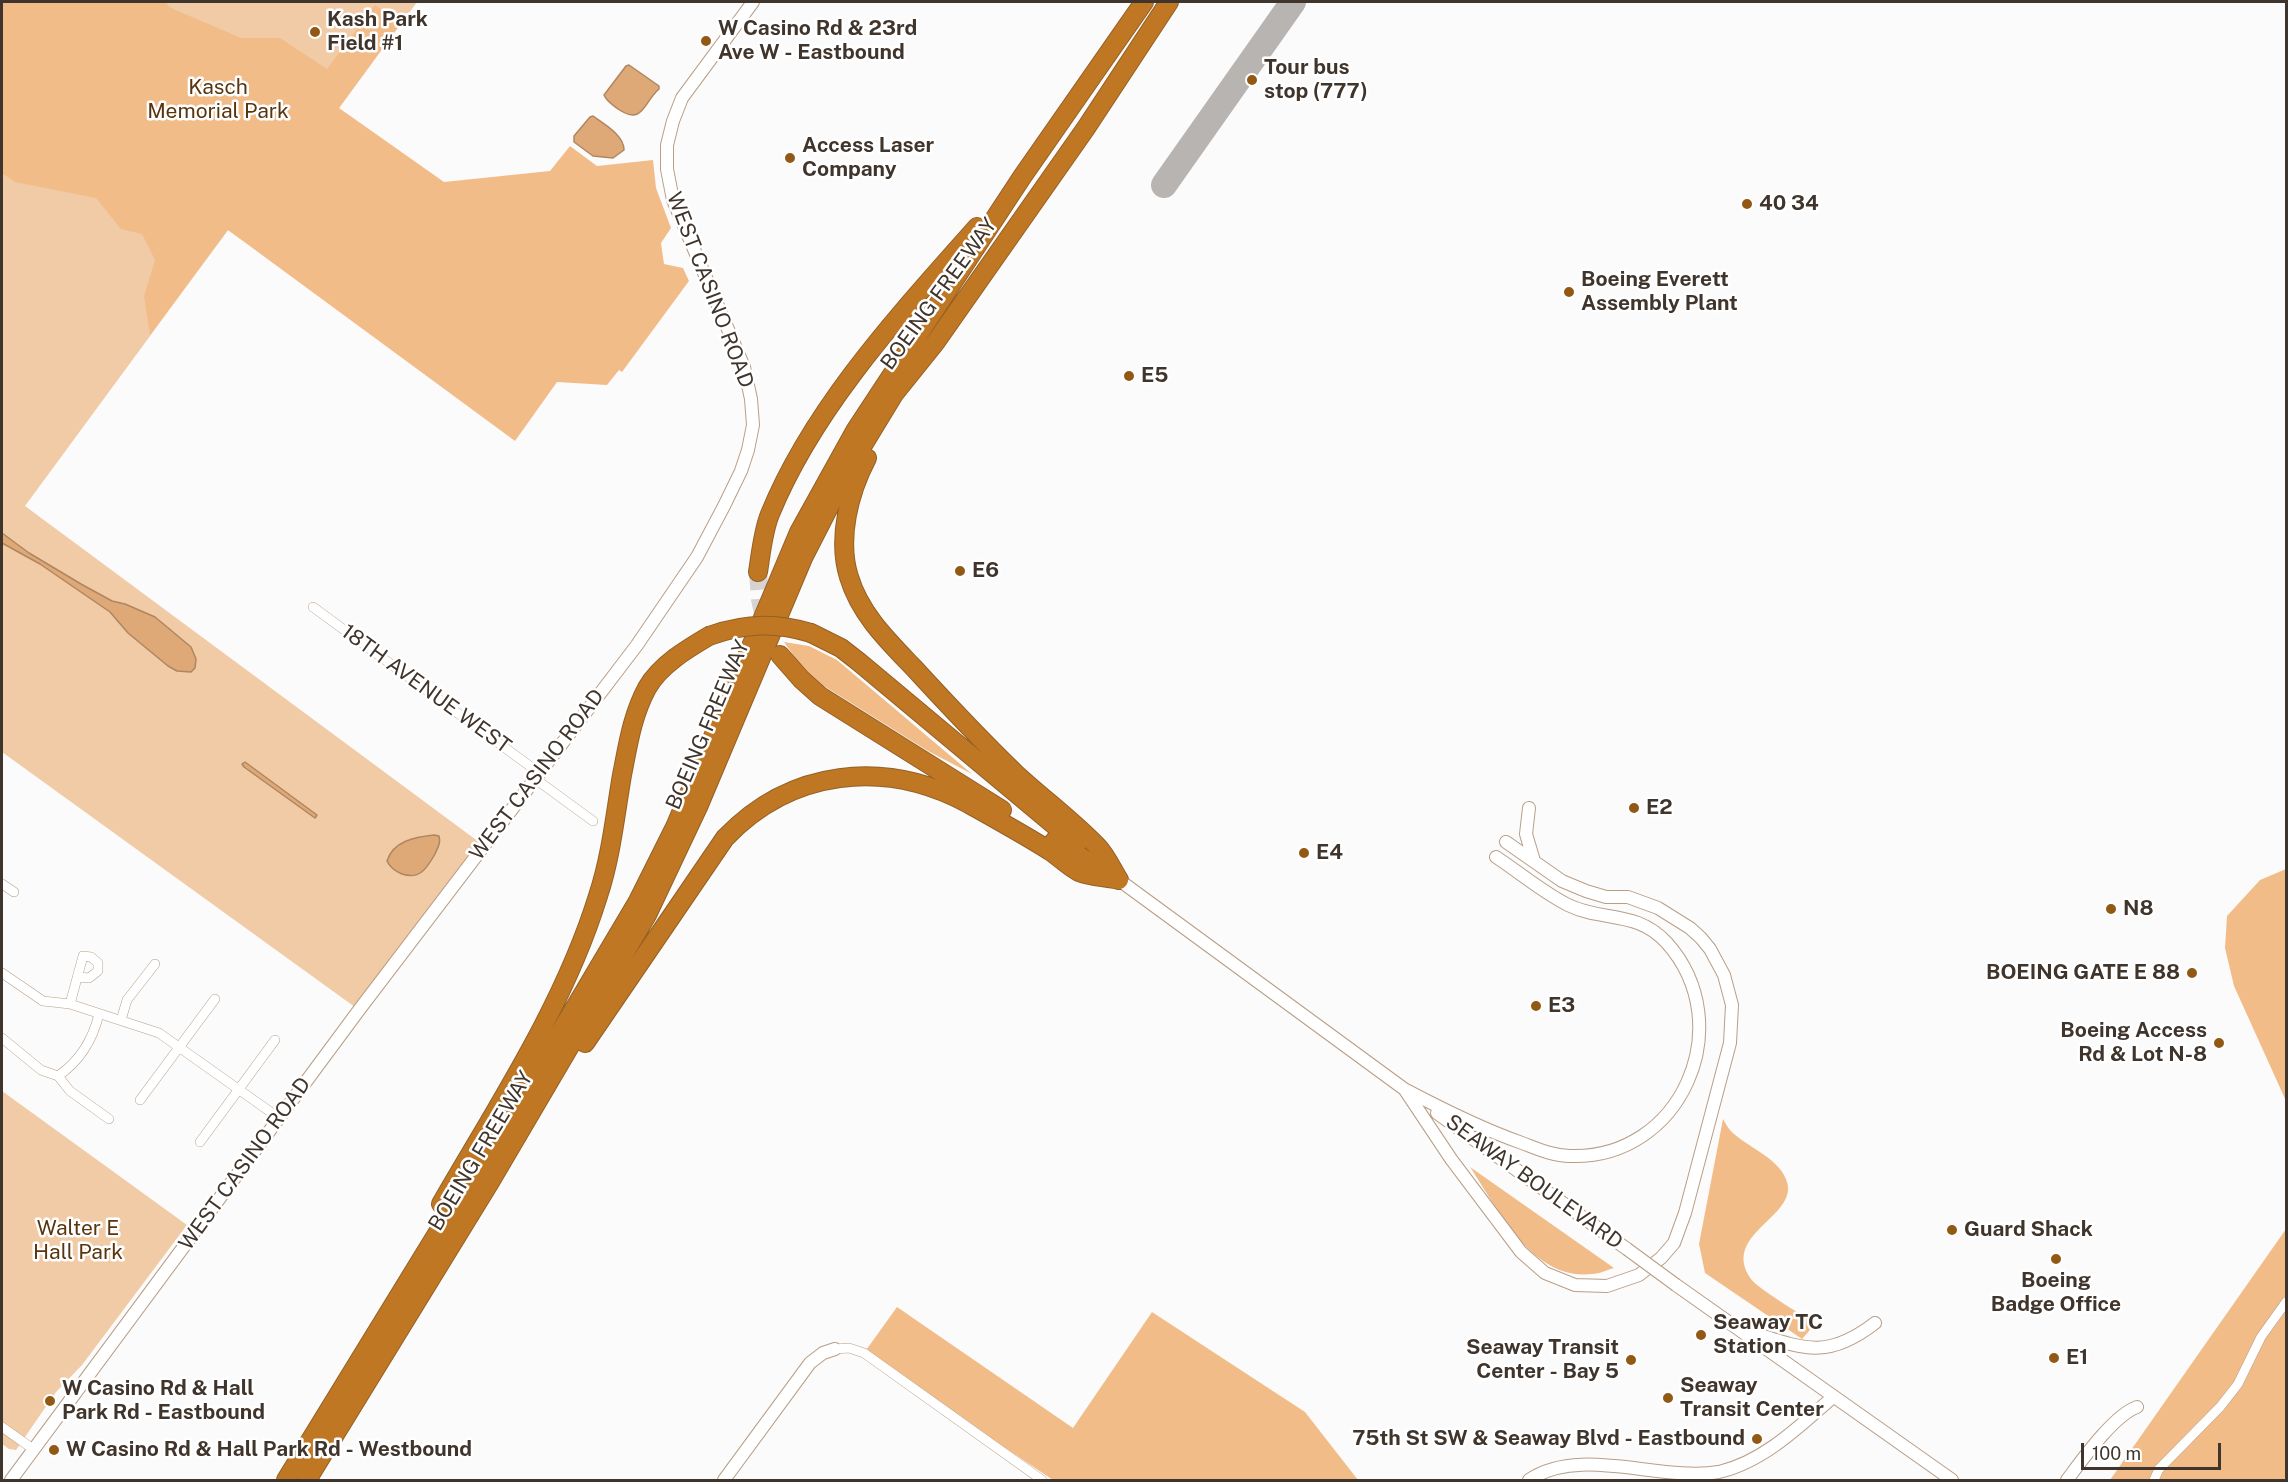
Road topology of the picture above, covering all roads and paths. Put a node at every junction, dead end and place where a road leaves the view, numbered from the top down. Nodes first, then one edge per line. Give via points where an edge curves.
1 (753, 2) edge
2 (1144, 2) edge
3 (1169, 2) edge
4 (1181, 2) edge
5 (1086, 128) junction
6 (1022, 177) junction
7 (935, 343) junction
8 (758, 572) tunnel mouth
9 (313, 607) dead end
10 (780, 655) dead end
11 (536, 775) junction
12 (1530, 808) dead end
13 (593, 821) dead end
14 (1506, 842) dead end
15 (1496, 857) dead end
16 (1533, 861) junction
17 (1119, 880) junction
18 (2, 884) edge
19 (14, 892) dead end
20 (154, 964) dead end
21 (2, 973) edge
22 (78, 977) dead end
23 (215, 999) dead end
24 (70, 1004) junction
25 (99, 1014) junction
26 (121, 1020) junction
27 (2, 1038) edge
28 (275, 1040) dead end
29 (179, 1047) junction
30 (58, 1076) junction
31 (239, 1089) junction
32 (1405, 1090) junction
33 (140, 1100) dead end
34 (279, 1118) junction
35 (109, 1119) dead end
36 (200, 1142) dead end
37 (490, 1182) junction
38 (2286, 1302) edge
39 (1875, 1323) dead end
40 (1735, 1328) junction
41 (835, 1349) joint
42 (1833, 1397) junction
43 (2137, 1407) dead end
44 (2, 1427) edge
45 (33, 1449) junction
46 (11, 1480) edge
47 (284, 1480) edge
48 (307, 1480) edge
49 (724, 1480) edge
50 (1042, 1480) edge
51 (1529, 1480) edge
52 (1952, 1480) edge
53 (2067, 1480) edge
54 (2154, 1480) edge

1 - 11 street, WEST CASINO ROAD via 682,98 667,145 673,200 744,367 753,425 748,450 724,506 681,583
2 - 6 highway, BOEING FREEWAY
3 - 5 highway, BOEING FREEWAY
4 - 5 highway
5 - 7 highway, BOEING FREEWAY
6 - 8 highway via 922,289 812,432 769,516
6 - 47 highway, BOEING FREEWAY via 885,383 819,492 675,827 614,945
7 - 17 highway via 858,474 846,520 848,575 856,597 885,638 1016,773 1098,847
7 - 37 highway, BOEING FREEWAY via 894,394 824,515 647,915
9 - 11 street, 18TH AVENUE WEST
10 - 17 highway via 820,696
11 - 13 street, 18TH AVENUE WEST
11 - 34 street, WEST CASINO ROAD
12 - 16 street via 1526,834
14 - 16 street
15 - 32 street via 1570,906 1633,920 1670,946 1687,972 1698,1004 1699,1038 1692,1074 1678,1101 1647,1133 1618,1148 1587,1156 1554,1155 1467,1121
16 - 32 street via 1562,881 1586,891 1606,897 1628,897 1658,908 1701,938 1724,975 1732,1005 1730,1043 1674,1243 1639,1275 1607,1286 1575,1285 1545,1273 1521,1252
17 - 32 street, SEAWAY BOULEVARD
17 - 37 highway via 1080,872 964,802 907,781 843,777 783,794 743,819 725,838
17 - 47 highway, bridge via 841,648 811,633 779,625 756,625 709,636 686,649 648,686 638,706 629,733 607,867 561,988 528,1055
18 - 19 street
20 - 26 street via 127,1000
21 - 24 street via 43,1001
22 - 24 street
23 - 29 street
24 - 25 street
25 - 26 street
25 - 30 street via 95,1033 82,1053
26 - 29 street via 159,1033
27 - 30 street via 40,1071
28 - 31 street
29 - 31 street
29 - 33 street
30 - 35 street via 70,1091
31 - 34 street
31 - 36 street
32 - 40 street, SEAWAY BOULEVARD, bridge
34 - 45 street, WEST CASINO ROAD
37 - 48 highway, BOEING FREEWAY
38 - 54 street via 2261,1337 2238,1384 2159,1469
39 - 40 street via 1857,1337 1817,1349
40 - 42 street, SEAWAY BOULEVARD
41 - 49 street via 810,1363
41 - 50 street via 864,1353
42 - 51 street via 1779,1442 1720,1472 1671,1475 1581,1465 1558,1468
42 - 52 street, SEAWAY BOULEVARD
43 - 53 street via 2127,1411
44 - 45 street
45 - 46 street, WEST CASINO ROAD

